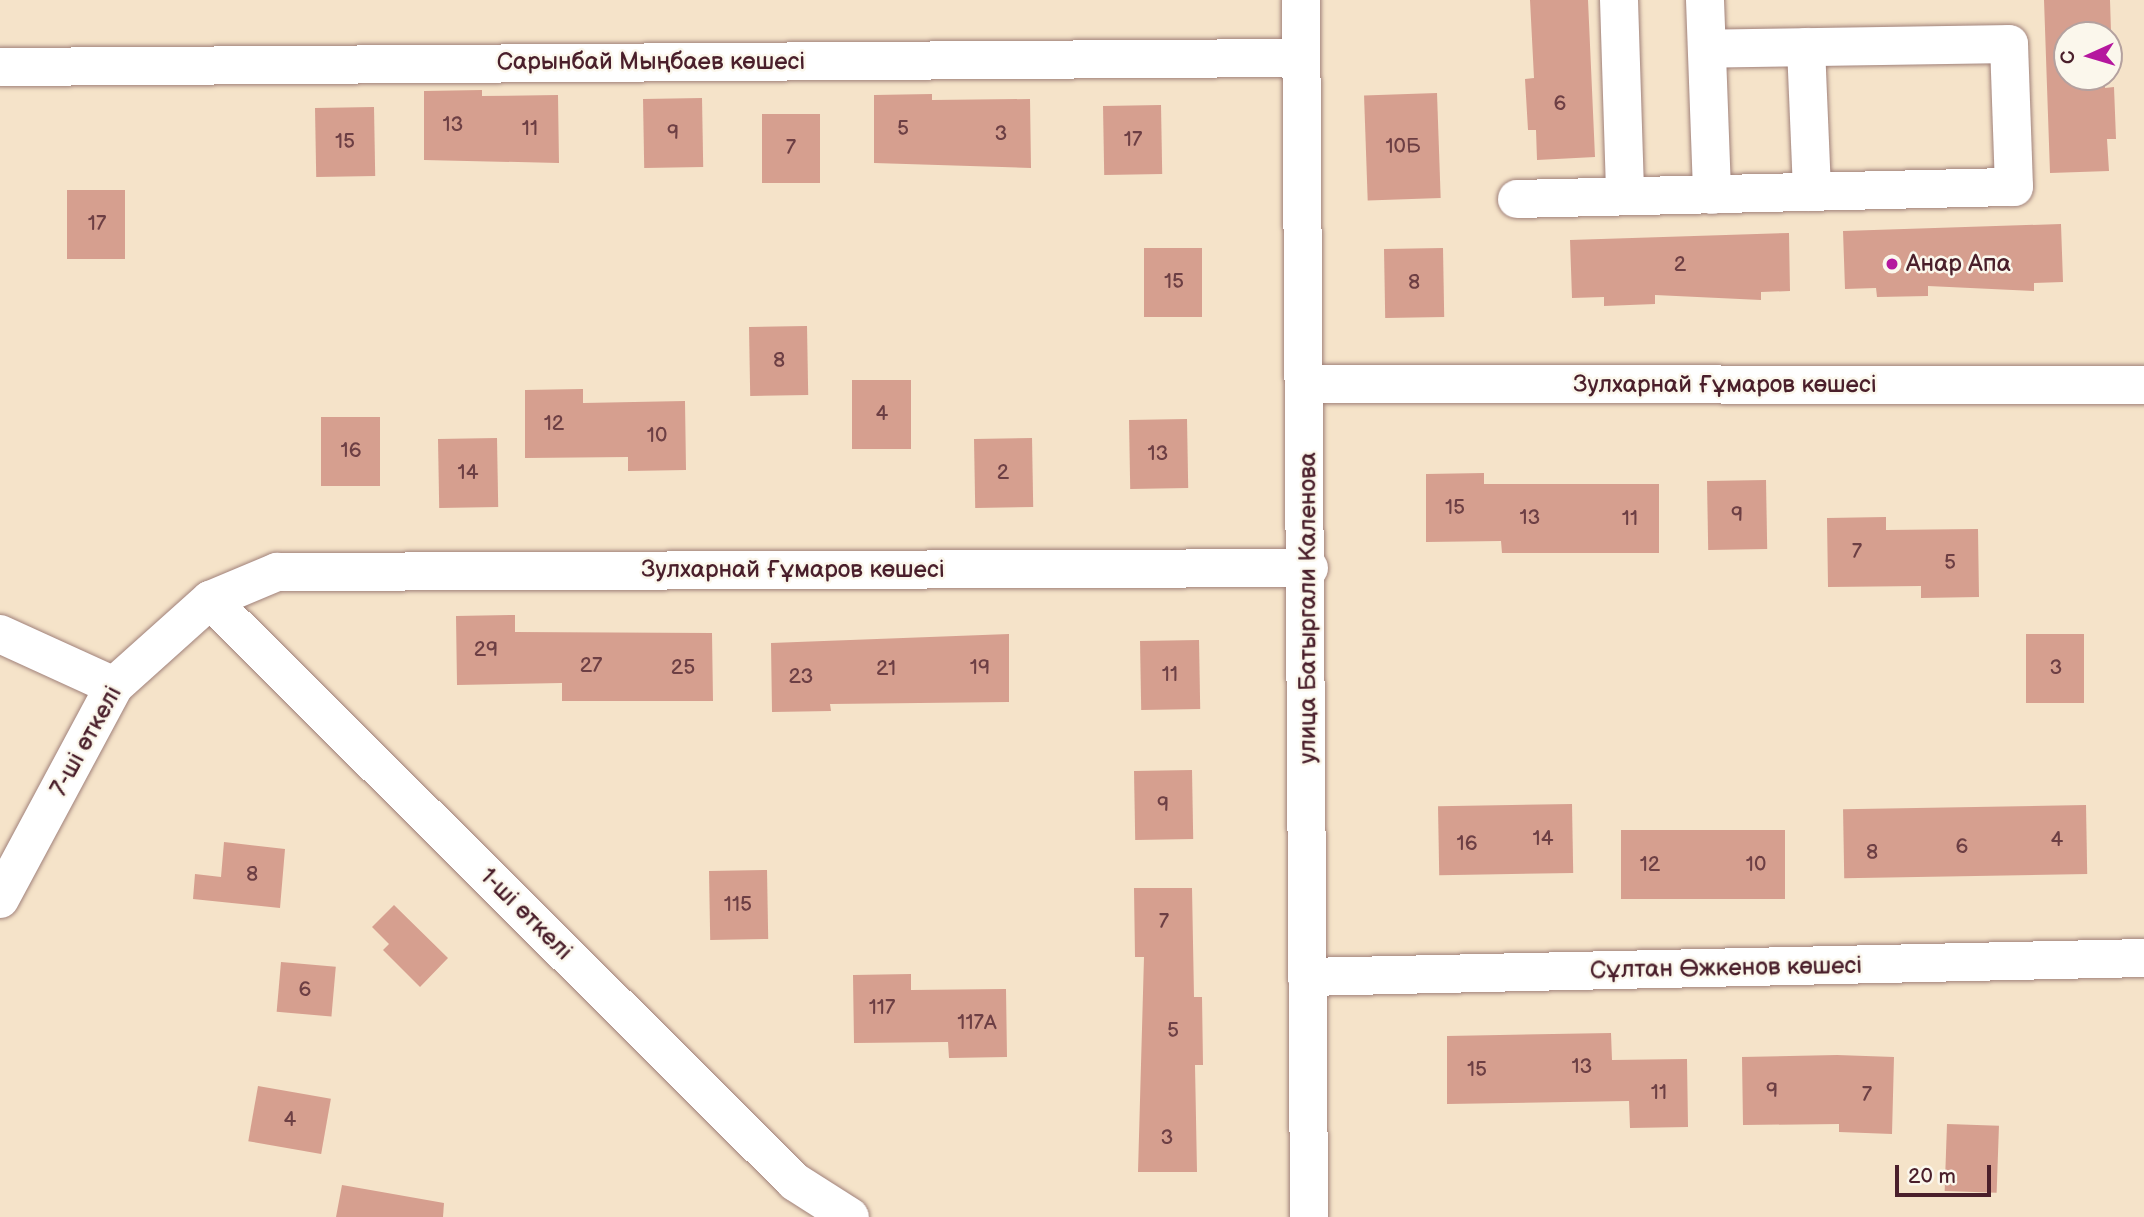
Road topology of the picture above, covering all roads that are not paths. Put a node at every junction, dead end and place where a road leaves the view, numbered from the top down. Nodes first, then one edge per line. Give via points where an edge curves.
1 (1301, 0) edge
2 (1619, 0) edge
3 (1705, 0) edge
4 (1806, 47) junction
5 (1707, 49) junction
6 (1301, 58) junction
7 (0, 67) edge
8 (1812, 192) junction
9 (1712, 195) junction
10 (1625, 196) junction
11 (1517, 199) dead end
12 (1306, 384) junction
13 (2144, 385) edge
14 (1309, 568) junction
15 (278, 572) joint
16 (210, 600) junction
17 (0, 635) edge
18 (114, 686) junction
19 (0, 899) edge
20 (2144, 958) edge
21 (1307, 977) junction
22 (849, 1217) edge
23 (1309, 1217) edge

1 - 6 street, улица Батыргали Каленова
2 - 10 street
3 - 5 street
4 - 5 street
4 - 8 street
4 - 8 street via 2009,44 2014,187
5 - 9 street
6 - 7 street, Сарынбай Мыңбаев көшесі
6 - 12 street, улица Батыргали Каленова
8 - 9 street
9 - 10 street
10 - 11 street
12 - 13 street, Зулхарнай Ғұмаров көшесі
12 - 14 street, улица Батыргали Каленова
14 - 15 street, Зулхарнай Ғұмаров көшесі
14 - 21 street, улица Батыргали Каленова
15 - 16 street, 7-ші өткелі
16 - 18 street, 7-ші өткелі
16 - 22 street, 1-ші өткелі via 796,1182
17 - 18 street
18 - 19 street, 7-ші өткелі
20 - 21 street, Сұлтан Өжкенов көшесі
21 - 23 street, улица Батыргали Каленова

